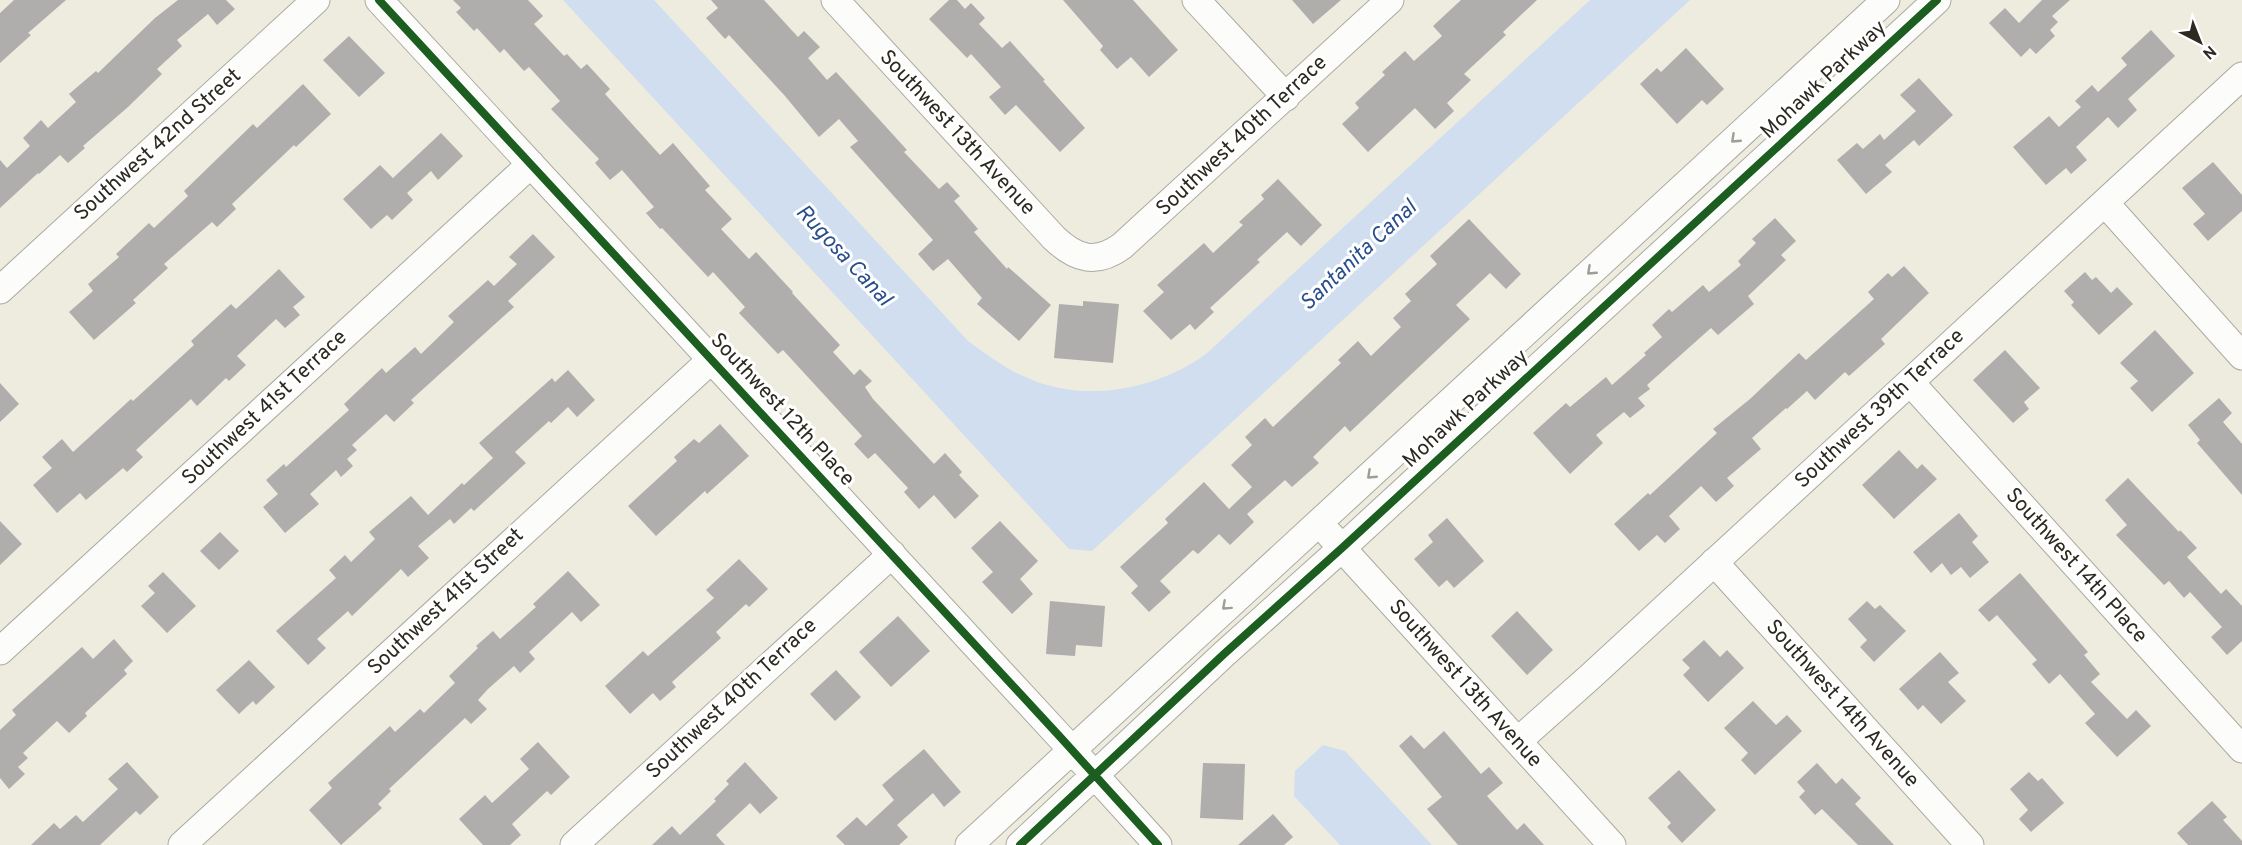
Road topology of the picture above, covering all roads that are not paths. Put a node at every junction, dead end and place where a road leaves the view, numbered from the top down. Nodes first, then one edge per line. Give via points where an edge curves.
1 (316, 0) edge
2 (380, 0) edge
3 (835, 0) edge
4 (1196, 0) edge
5 (1390, 0) edge
6 (1886, 0) edge
7 (1937, 0) edge
8 (2242, 76) edge
9 (1286, 96) junction
10 (531, 164) junction
11 (2105, 203) junction
12 (1087, 258) joint
13 (0, 290) edge
14 (2242, 356) edge
15 (711, 360) junction
16 (1910, 382) junction
17 (1318, 523) junction
18 (1342, 548) junction
19 (892, 554) junction
20 (1714, 562) junction
21 (0, 651) edge
22 (1518, 741) junction
23 (2242, 749) edge
24 (1072, 750) junction
25 (1096, 775) junction
26 (182, 845) edge
27 (574, 845) edge
28 (969, 845) edge
29 (1020, 845) edge
30 (1158, 845) edge
31 (1612, 845) edge
32 (1970, 845) edge

1 - 13 street, Southwest 42nd Street
2 - 10 street, Southwest 12th Place
3 - 12 street, Southwest 13th Avenue via 1054,238
4 - 9 street
5 - 9 street, Southwest 40th Terrace
6 -> 17 street, Mohawk Parkway
7 - 18 street, Mohawk Parkway
8 - 11 street, Southwest 39th Terrace
9 - 12 street, Southwest 40th Terrace via 1122,246 1105,256
10 - 15 street, Southwest 12th Place
10 - 21 street, Southwest 41st Terrace
11 - 14 street
11 - 16 street, Southwest 39th Terrace
15 - 19 street, Southwest 12th Place
15 - 26 street, Southwest 41st Street
16 - 20 street, Southwest 39th Terrace
16 - 23 street, Southwest 14th Place
17 - 18 street, Southwest 13th Avenue
17 -> 24 street, Mohawk Parkway
18 - 22 street, Southwest 13th Avenue
18 - 25 street, Mohawk Parkway
19 - 24 street, Southwest 12th Place
19 - 27 street, Southwest 40th Terrace
20 - 22 street, Southwest 39th Terrace
20 - 32 street, Southwest 14th Avenue
22 - 31 street, Southwest 13th Avenue
24 - 25 street, Southwest 12th Place
24 - 28 street, Mohawk Parkway
25 - 29 street, Mohawk Parkway
25 - 30 street, Southwest 12th Place

